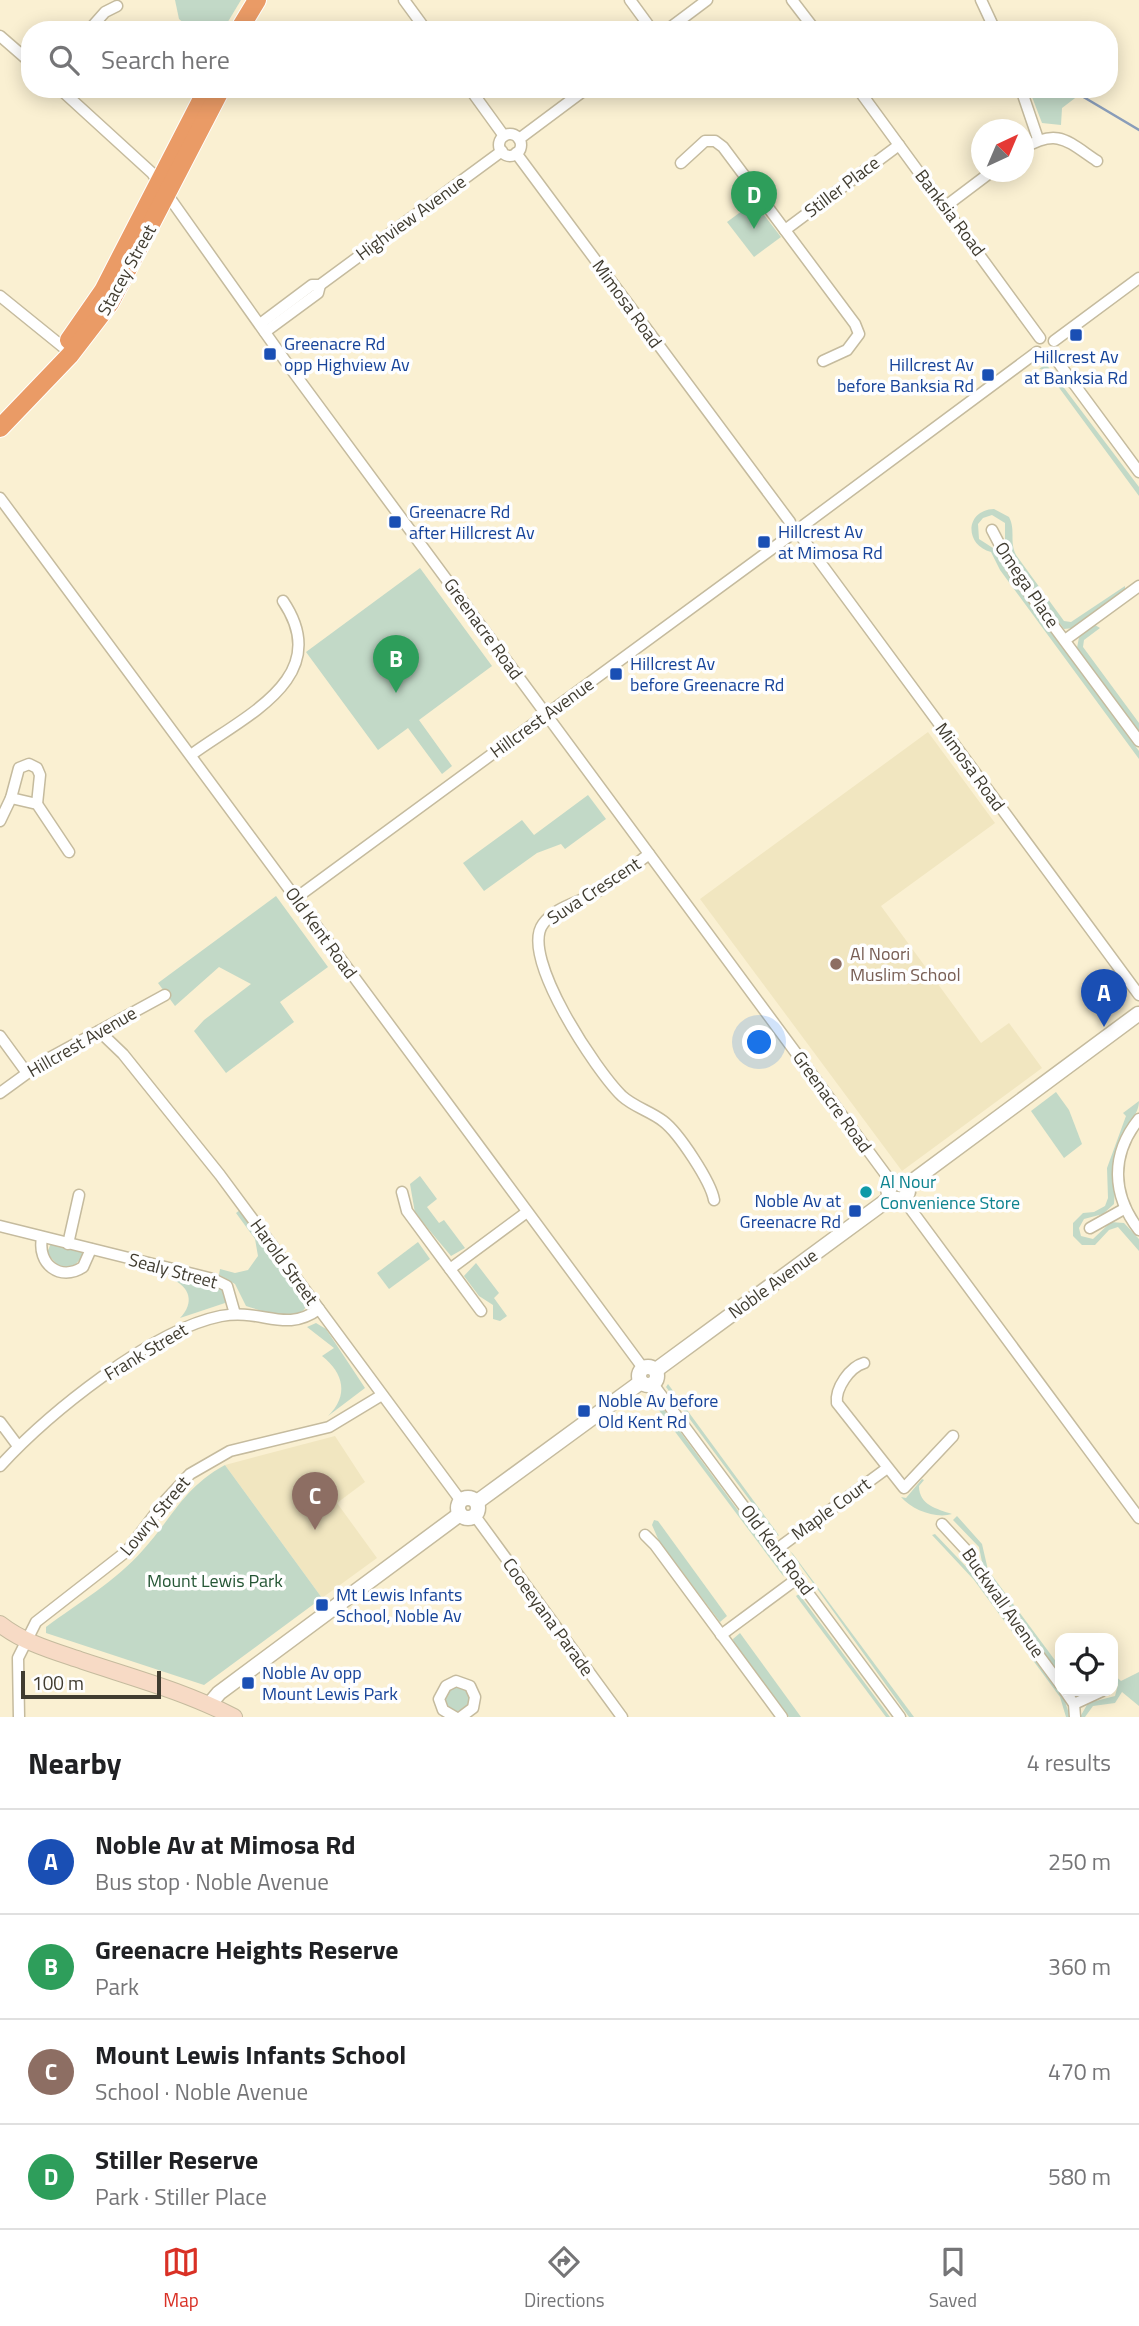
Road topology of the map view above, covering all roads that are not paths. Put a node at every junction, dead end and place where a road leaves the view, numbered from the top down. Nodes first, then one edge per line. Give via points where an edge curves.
1 (257, 0) edge
2 (267, 0) edge
3 (404, 0) edge
4 (630, 0) edge
5 (707, 0) edge
6 (792, 0) edge
7 (981, 0) edge
8 (117, 6) dead end
9 (97, 21) edge
10 (244, 21) edge
11 (257, 21) edge
12 (419, 21) edge
13 (645, 21) edge
14 (679, 21) edge
15 (808, 21) edge
16 (991, 21) edge
17 (0, 36) edge
18 (21, 54) edge
19 (70, 98) edge
20 (203, 98) edge
21 (216, 98) edge
22 (477, 98) edge
23 (574, 98) edge
24 (865, 98) edge
25 (1024, 98) edge
26 (504, 136) junction
27 (519, 139) junction
28 (1038, 139) junction
29 (1034, 142) edge
30 (899, 145) junction
31 (502, 151) junction
32 (516, 153) junction
33 (1097, 161) dead end
34 (681, 163) dead end
35 (978, 182) edge
36 (163, 188) junction
37 (946, 206) junction
38 (785, 230) junction
39 (1139, 278) edge
40 (0, 296) edge
41 (262, 328) junction
42 (1040, 338) junction
43 (1054, 341) junction
44 (64, 347) junction
45 (1037, 352) junction
46 (1052, 354) junction
47 (823, 361) dead end
48 (0, 414) edge
49 (0, 428) edge
50 (1139, 472) edge
51 (0, 498) edge
52 (790, 522) junction
53 (804, 525) junction
54 (992, 530) dead end
55 (788, 537) junction
56 (803, 539) junction
57 (1139, 586) edge
58 (283, 601) dead end
59 (1065, 640) junction
60 (546, 715) junction
61 (1139, 741) edge
62 (191, 755) junction
63 (11, 798) junction
64 (37, 804) junction
65 (0, 821) edge
66 (69, 852) dead end
67 (649, 854) junction
68 (296, 898) junction
69 (165, 995) dead end
70 (1139, 995) edge
71 (1139, 1002) edge
72 (1139, 1014) edge
73 (99, 1031) junction
74 (0, 1036) edge
75 (27, 1073) junction
76 (0, 1093) edge
77 (1139, 1119) edge
78 (898, 1191) junction
79 (402, 1192) dead end
80 (79, 1195) dead end
81 (714, 1200) dead end
82 (1124, 1209) junction
83 (527, 1212) junction
84 (0, 1226) edge
85 (1090, 1228) dead end
86 (1139, 1230) edge
87 (42, 1237) junction
88 (68, 1244) junction
89 (90, 1249) junction
90 (450, 1269) junction
91 (319, 1309) junction
92 (481, 1311) dead end
93 (235, 1314) junction
94 (864, 1363) dead end
95 (648, 1376) junction
96 (382, 1395) junction
97 (0, 1422) edge
98 (953, 1436) dead end
99 (18, 1446) junction
100 (0, 1466) edge
101 (886, 1469) junction
102 (460, 1507) junction
103 (476, 1509) junction
104 (1139, 1518) edge
105 (942, 1524) dead end
106 (645, 1535) dead end
107 (776, 1549) junction
108 (798, 1578) junction
109 (0, 1624) edge
110 (721, 1635) junction
111 (25, 1640) junction
112 (1055, 1677) edge
113 (1068, 1696) edge
114 (1091, 1696) edge
115 (1074, 1704) junction
116 (205, 1710) junction
117 (475, 1714) edge
118 (19, 1717) edge
119 (234, 1717) edge
120 (455, 1717) edge
121 (461, 1717) edge
122 (622, 1717) edge
123 (782, 1717) edge
124 (900, 1717) edge
125 (1075, 1717) edge

1 - 10 highway
2 - 11 highway
3 - 12 street
4 - 13 street
5 - 14 street
6 - 15 street
7 - 16 street
8 - 9 street
17 - 18 street
19 - 36 street, Greenacre Road via 145,165
20 - 36 highway, Stacey Street
21 - 36 highway, Stacey Street
22 - 26 street
23 - 27 street
24 - 30 street, Banksia Road
25 - 28 street
26 - 27 street
26 - 31 street via 499,143
27 - 32 street
28 - 29 street
28 - 33 street via 1058,137
30 - 37 street, Banksia Road
30 - 38 street, Stiller Place
31 - 32 street
31 - 41 street, Highview Avenue via 320,285 318,293
32 - 52 street, Mimosa Road
34 - 38 street via 698,145 716,137
35 - 37 street
36 - 41 street, Greenacre Road
36 - 44 highway, Stacey Street via 103,291
36 - 49 highway, Stacey Street via 96,325
37 - 42 street, Banksia Road
38 - 47 street via 862,333 847,351
39 - 43 street
40 - 44 street
41 - 60 street, Greenacre Road
42 - 43 street
42 - 45 street
43 - 46 street
44 - 48 highway, Stacey Street
45 - 46 street
45 - 53 street
46 - 50 street
51 - 62 street, Old Kent Road
52 - 53 street
52 - 55 street
53 - 56 street
54 - 59 street, Omega Place via 1009,565
55 - 56 street
55 - 60 street, Hillcrest Avenue
56 - 70 street, Mimosa Road
57 - 59 street, Omega Place
58 - 62 street via 299,631 293,673 278,691
59 - 61 street, Omega Place
60 - 67 street, Greenacre Road
60 - 68 street, Hillcrest Avenue
62 - 68 street, Old Kent Road
63 - 64 street
63 - 64 street via 19,768 29,764 40,775
63 - 65 street
64 - 66 street
67 - 78 street, Greenacre Road
67 - 81 street, Suva Crescent via 597,892 547,920 538,943 555,1000 582,1041 620,1094 666,1124 708,1182
68 - 83 street, Old Kent Road
69 - 73 street, Hillcrest Avenue
71 - 72 street
72 - 78 street, Noble Avenue
73 - 75 street, Hillcrest Avenue
73 - 91 street, Harold Street via 188,1134
74 - 75 street
75 - 76 street, Hillcrest Avenue
77 - 82 street via 1118,1172
78 - 95 street, Noble Avenue
78 - 104 street, Greenacre Road
79 - 90 street via 407,1211
80 - 88 street
82 - 85 street
82 - 86 street
83 - 90 street
83 - 95 street, Old Kent Road
84 - 87 street, Sealy Street
87 - 88 street, Sealy Street
87 - 89 street via 46,1262 60,1272 83,1267
88 - 89 street, Sealy Street
89 - 93 street, Sealy Street via 221,1282 230,1293
90 - 92 street
91 - 93 street, Frank Street via 295,1322
91 - 96 street, Harold Street
93 - 99 street, Frank Street via 191,1325 144,1350
94 - 101 street via 851,1371 836,1400
95 - 103 street, Noble Avenue
95 - 107 street, Old Kent Road
96 - 102 street, Harold Street
96 - 111 street, Lowry Street via 329,1427 239,1448 195,1470 127,1551 40,1618
97 - 99 street
98 - 101 street via 904,1488
99 - 100 street, Frank Street
101 - 107 street, Maple Court
102 - 103 street via 469,1519
102 - 116 street via 219,1693
103 - 122 street, Cooeeyana Parade
105 - 112 street, Buckwall Avenue via 967,1551
106 - 110 street
107 - 108 street, Old Kent Road
108 - 110 street
108 - 124 street, Old Kent Road
109 - 111 main road
110 - 123 street
111 - 116 main road
111 - 118 street via 18,1658
113 - 115 street
114 - 115 street
115 - 125 street
116 - 119 main road
117 - 120 street via 472,1689 451,1682 442,1690 440,1702 445,1712
117 - 121 street

